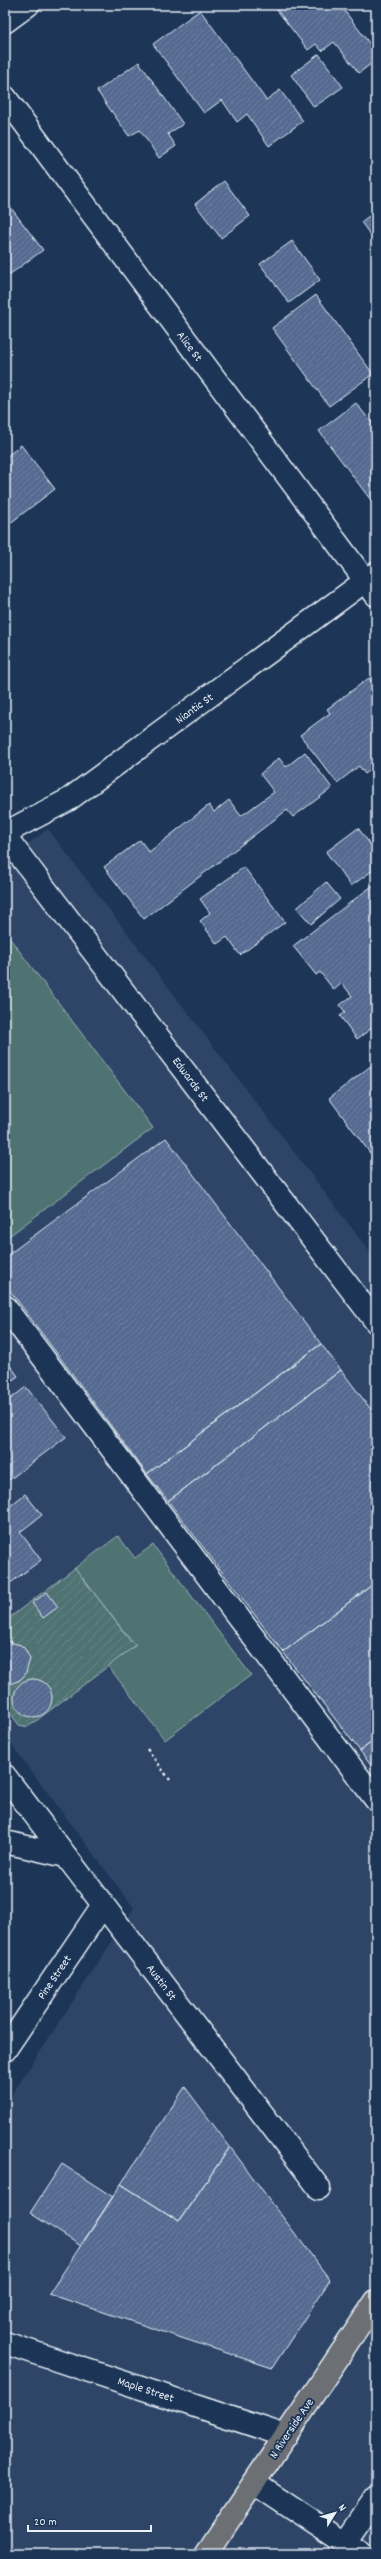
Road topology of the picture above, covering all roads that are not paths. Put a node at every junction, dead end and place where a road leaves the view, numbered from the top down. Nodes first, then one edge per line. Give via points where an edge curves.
1 (28, 5) edge
2 (5, 22) edge
3 (5, 97) edge
4 (372, 583) edge
5 (5, 833) edge
6 (5, 836) edge
7 (5, 1307) edge
8 (376, 1321) edge
9 (5, 1776) edge
10 (376, 1800) edge
11 (5, 1842) edge
12 (66, 1856) junction
13 (102, 1905) junction
14 (5, 2050) edge
15 (318, 2188) dead end
16 (376, 2301) edge
17 (5, 2342) edge
18 (286, 2436) junction
19 (254, 2483) junction
20 (376, 2498) edge
21 (353, 2549) edge
22 (206, 2554) edge

1 - 2 street
3 - 4 street, Alice St
4 - 5 street, Niantic St via 68,800
6 - 8 street, Edwards St
7 - 10 street
9 - 12 street, Austin St
11 - 12 street
12 - 13 street, Austin St
13 - 14 street, Pine Street
13 - 15 street, Austin St
16 - 18 main road, N Riverside Ave
17 - 18 street, Maple Street
18 - 19 main road, N Riverside Ave
19 - 21 street
19 - 22 main road, N Riverside Ave
20 - 21 street

